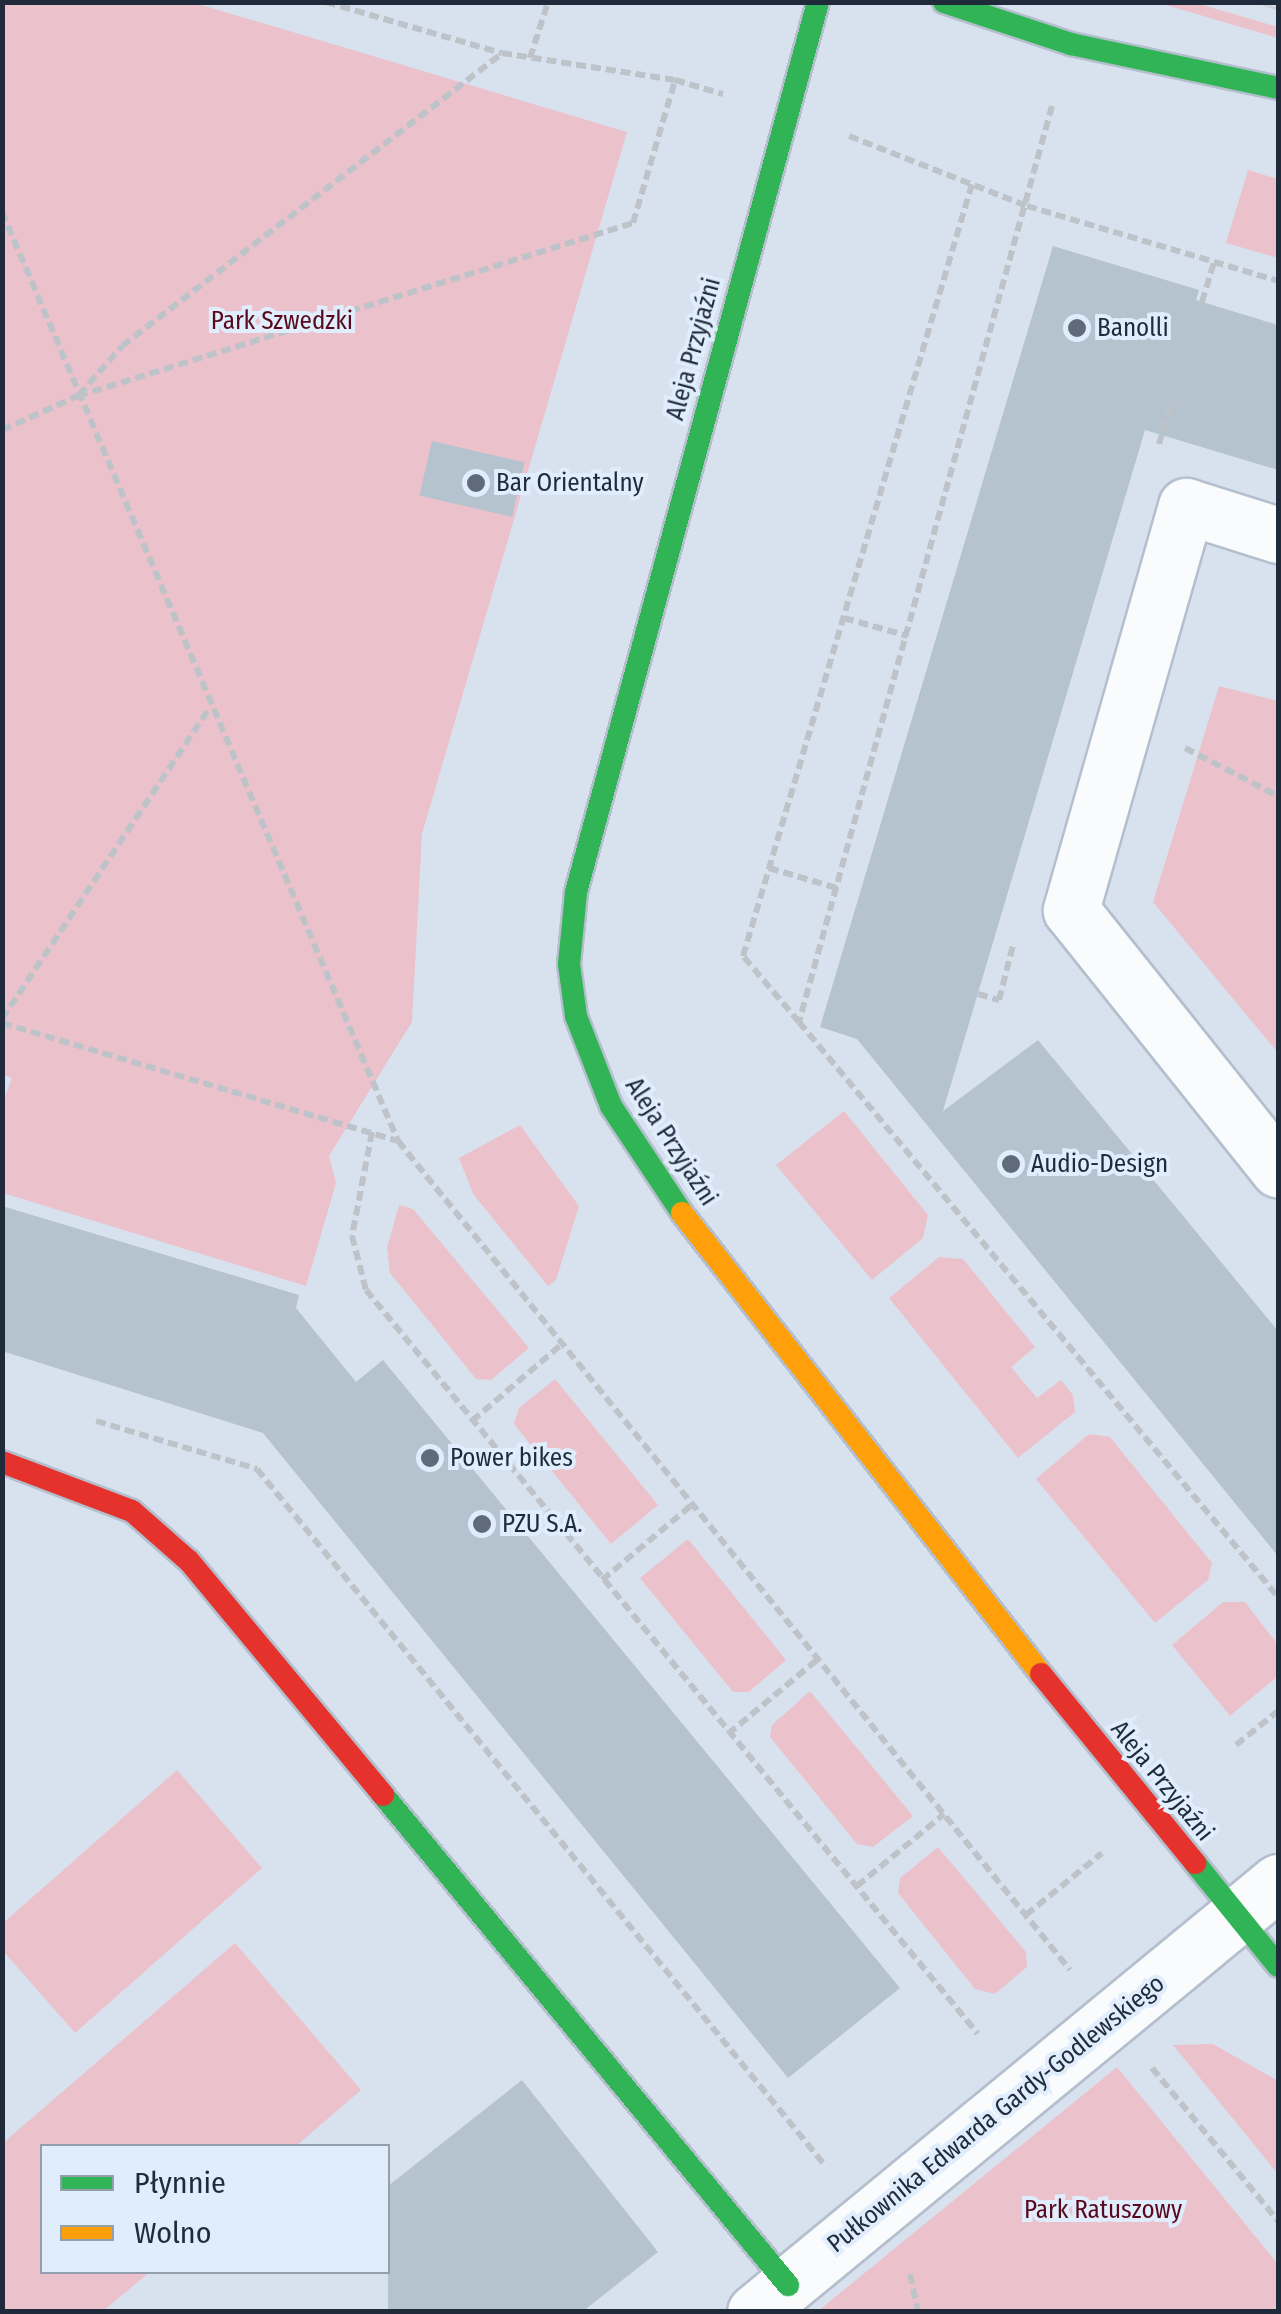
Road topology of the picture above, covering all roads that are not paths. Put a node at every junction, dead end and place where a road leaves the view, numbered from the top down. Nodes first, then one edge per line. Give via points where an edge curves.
1 (818, 2) edge
2 (944, 2) edge
3 (1278, 88) edge
4 (1278, 535) edge
5 (1278, 1169) edge
6 (2, 1462) edge
7 (1278, 1882) edge
8 (1237, 1916) junction
9 (1278, 1966) edge
10 (772, 2298) edge

1 - 8 street, Aleja Przyjaźni via 576,892 569,964 576,1016 611,1106 666,1191 906,1509
2 - 3 street via 1071,44
4 - 5 street via 1186,506 1071,910
6 - 10 street via 132,1512 190,1561
7 - 8 street, Pułkownika Edwarda Gardy-Godlewskiego
8 - 9 street, Aleja Przyjaźni
8 - 10 street, Pułkownika Edwarda Gardy-Godlewskiego

